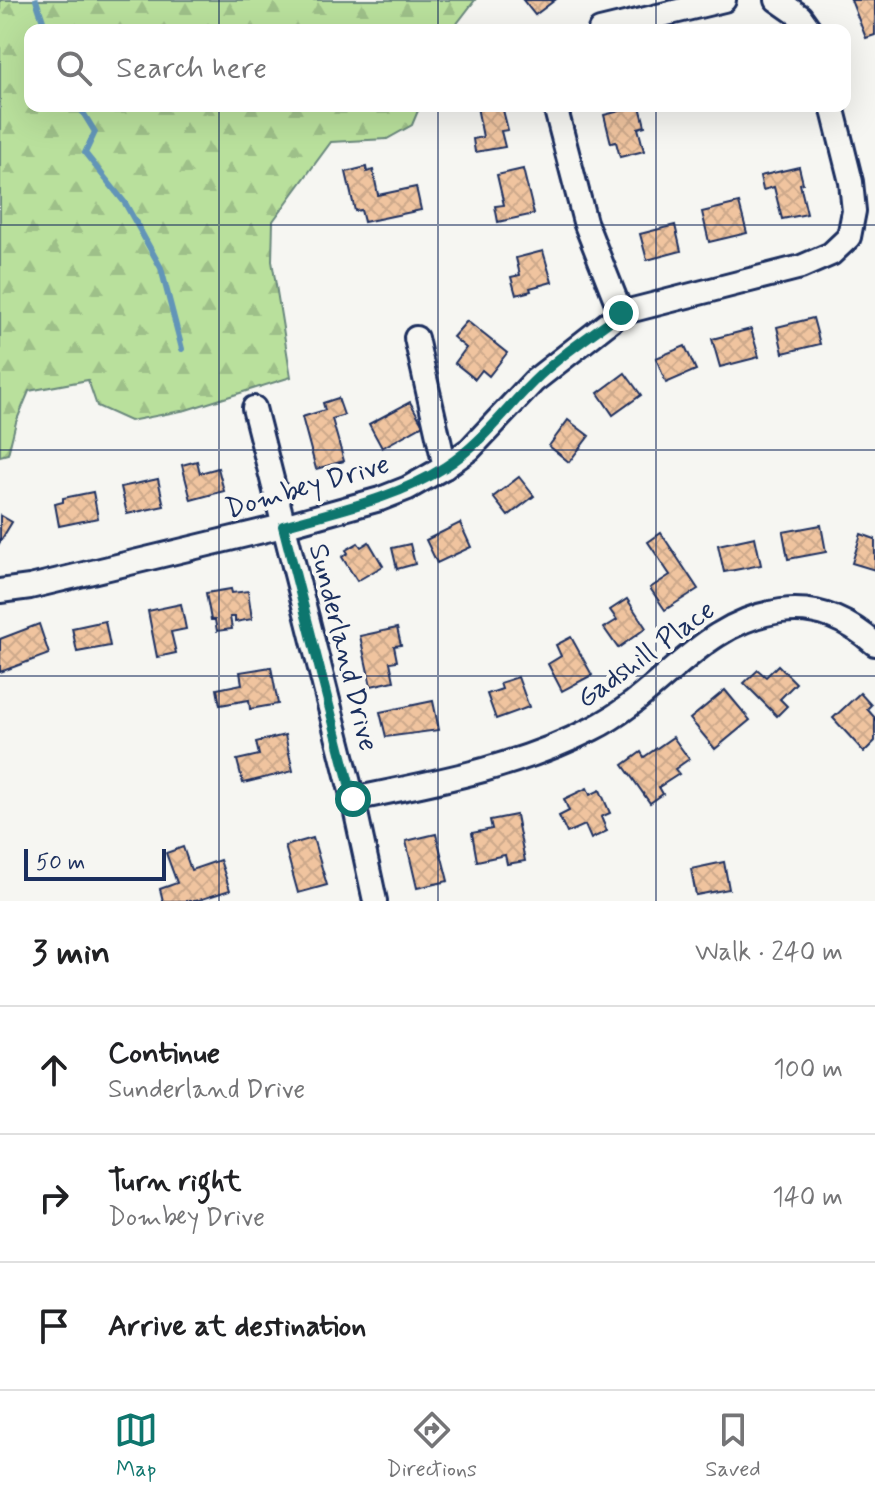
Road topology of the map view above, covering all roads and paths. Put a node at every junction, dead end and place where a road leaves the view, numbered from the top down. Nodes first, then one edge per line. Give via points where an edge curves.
1 (724, 0) edge
2 (777, 0) edge
3 (625, 24) edge
4 (806, 24) edge
5 (557, 112) edge
6 (833, 112) edge
7 (621, 313) junction
8 (416, 338) dead end
9 (254, 408) dead end
10 (445, 467) junction
11 (283, 526) junction
12 (0, 591) edge
13 (875, 644) edge
14 (353, 799) junction
15 (375, 901) edge

1 - 3 street
2 - 4 street
5 - 7 street via 585,222
6 - 7 street, Dombey Drive via 854,202 853,226 842,245 801,267
7 - 10 street, Dombey Drive via 534,381 470,449
8 - 10 street
9 - 11 street, Sunderland Drive
10 - 11 street, Dombey Drive via 380,499
11 - 12 street, Dombey Drive
11 - 14 street, Sunderland Drive
13 - 14 street, Gadshill Place via 823,613 790,610 752,617 715,635 595,728 507,765
14 - 15 street, Sunderland Drive

